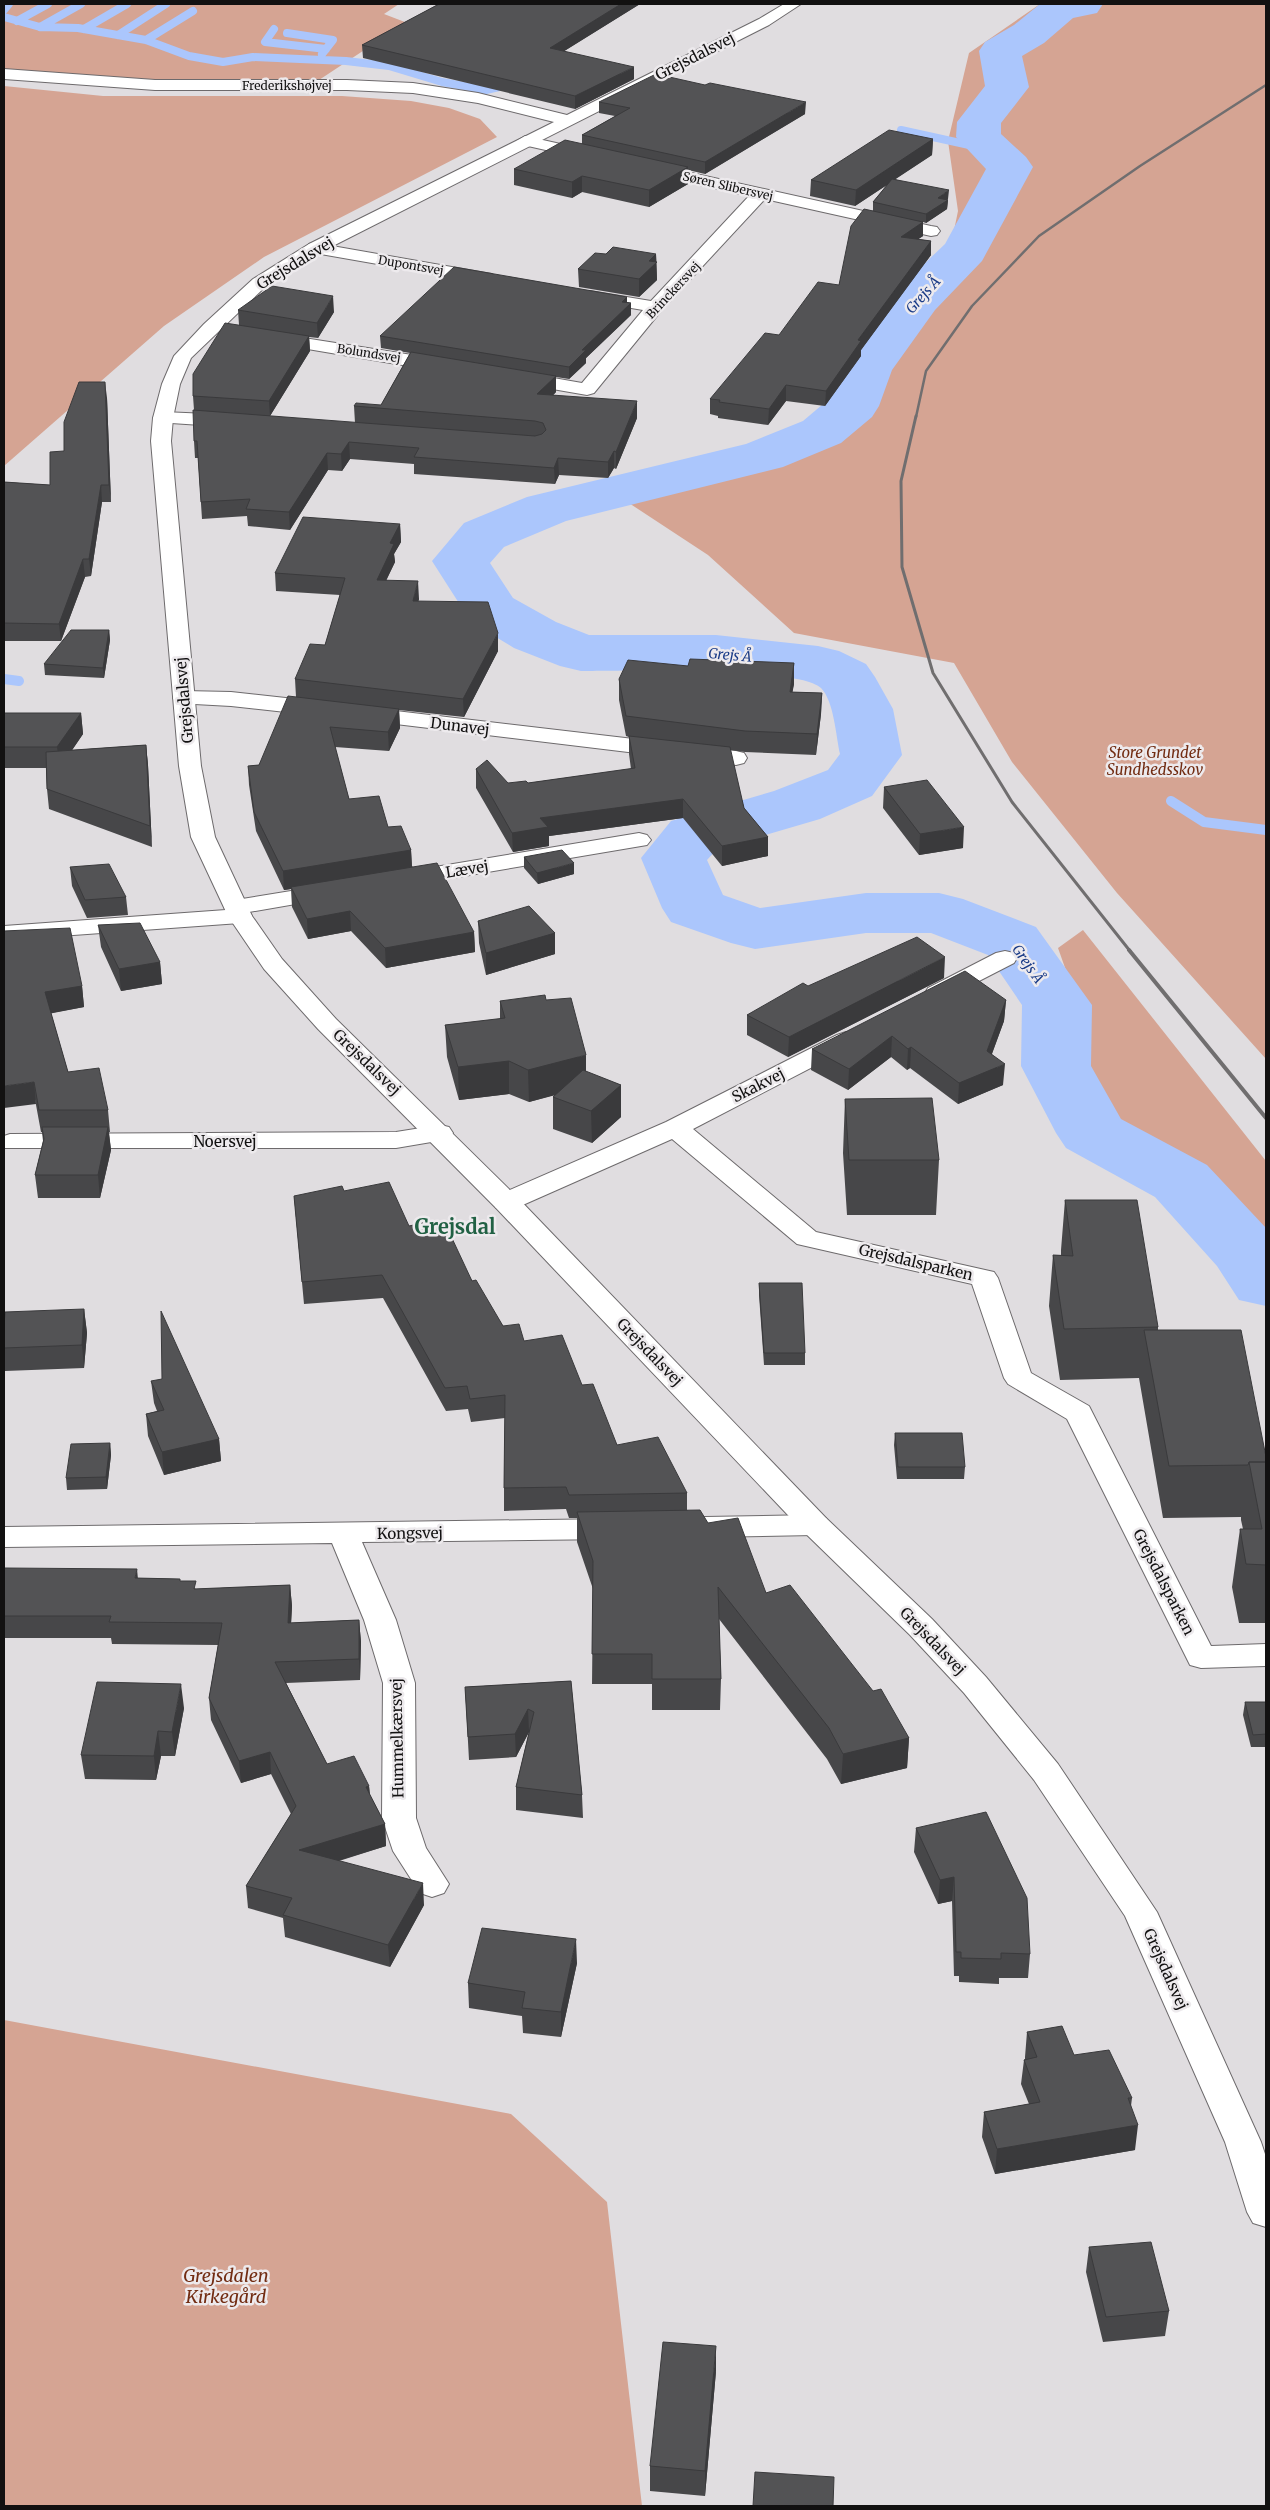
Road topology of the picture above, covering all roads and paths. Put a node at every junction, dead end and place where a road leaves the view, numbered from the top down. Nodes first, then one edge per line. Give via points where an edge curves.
1 (794, 4) edge
2 (4, 74) edge
3 (567, 120) junction
4 (525, 141) junction
5 (602, 158) edge
6 (630, 164) edge
7 (761, 193) junction
8 (931, 231) dead end
9 (315, 248) junction
10 (500, 280) edge
11 (578, 294) edge
12 (655, 307) junction
13 (258, 336) edge
14 (461, 368) edge
15 (500, 375) edge
16 (163, 418) junction
17 (249, 422) edge
18 (184, 698) junction
19 (736, 758) dead end
20 (639, 840) dead end
21 (383, 883) edge
22 (354, 888) edge
23 (238, 912) junction
24 (4, 933) edge
25 (1005, 958) dead end
26 (917, 1004) edge
27 (864, 1031) edge
28 (675, 1128) junction
29 (440, 1133) junction
30 (10, 1142) dead end
31 (506, 1202) junction
32 (815, 1525) junction
33 (638, 1528) edge
34 (678, 1528) edge
35 (343, 1534) junction
36 (4, 1538) edge
37 (1266, 1655) edge
38 (432, 1884) dead end
39 (1266, 2212) edge

1 - 3 street, Grejsdalsvej
2 - 3 street, Frederikshøjvej via 155,85 413,88 478,98
3 - 4 street, Grejsdalsvej
4 - 5 street
4 - 9 street, Grejsdalsvej
6 - 7 street, Søren Slibersvej
7 - 8 street, Søren Slibersvej
7 - 12 street, Brinckersvej
9 - 10 street, Dupontsvej
9 - 16 street, Grejsdalsvej via 259,283 220,329 183,356 171,384
11 - 12 street
12 - 15 street, Brinckersvej via 587,389
13 - 14 street, Bolundsvej
16 - 17 street
16 - 18 street, Grejsdalsvej via 161,441
18 - 19 street, Dunavej via 231,698
18 - 23 street, Grejsdalsvej via 190,766 203,837
20 - 21 street, Lævej
22 - 23 street
23 - 24 street
23 - 29 street, Grejsdalsvej via 273,964 315,1010
25 - 26 street
27 - 28 street, Skakvej
28 - 31 street, Skakvej
28 - 37 street, Grejsdalsparken via 807,1238 984,1278 1018,1378 1079,1413 1201,1657
29 - 30 street, Noersvej via 396,1140
29 - 31 street, Grejsdalsvej
31 - 32 street, Grejsdalsvej
32 - 34 street
32 - 39 street, Grejsdalsvej via 921,1627 975,1685 1046,1772 1087,1830 1140,1912 1243,2142
33 - 35 street, Kongsvej
35 - 36 street, Kongsvej
35 - 38 street, Hummelkærsvej via 380,1620 399,1683 399,1818 410,1851

